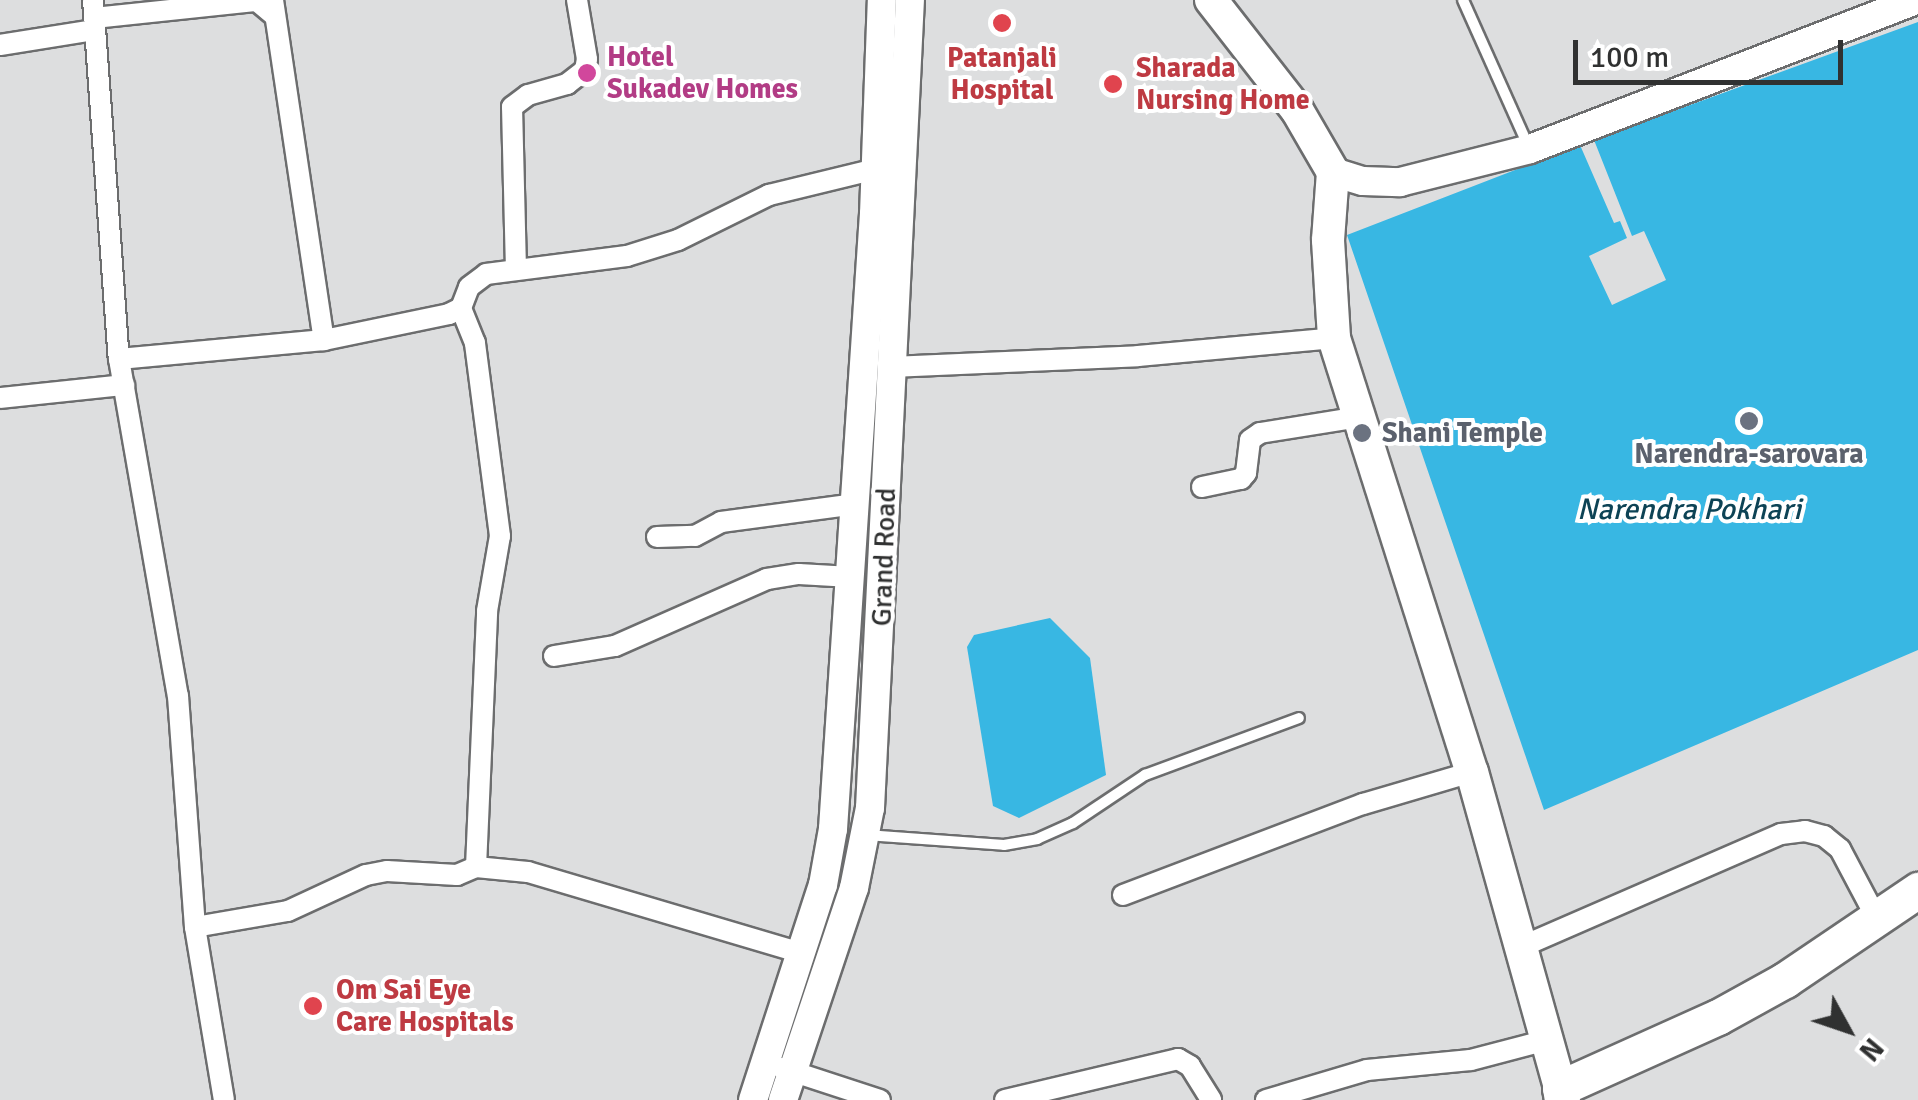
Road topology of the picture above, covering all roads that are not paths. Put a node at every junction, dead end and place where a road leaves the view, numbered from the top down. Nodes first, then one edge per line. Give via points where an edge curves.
1 (577, 0) edge
2 (882, 0) edge
3 (910, 0) edge
4 (1211, 0) edge
5 (1464, 0) edge
6 (1917, 0) edge
7 (274, 8) edge
8 (94, 16) edge
9 (0, 45) edge
10 (1530, 149) junction
11 (876, 169) junction
12 (1332, 172) junction
13 (516, 270) junction
14 (461, 308) junction
15 (1334, 338) junction
16 (324, 340) junction
17 (119, 359) junction
18 (891, 367) junction
19 (124, 384) junction
20 (0, 398) edge
21 (1360, 417) junction
22 (1202, 486) dead end
23 (856, 504) junction
24 (657, 537) dead end
25 (851, 577) junction
26 (554, 656) dead end
27 (1299, 718) dead end
28 (1472, 772) junction
29 (866, 835) junction
30 (476, 866) junction
31 (1918, 890) edge
32 (1122, 895) dead end
33 (1877, 918) junction
34 (195, 928) junction
35 (1521, 947) junction
36 (802, 954) junction
37 (1547, 1040) junction
38 (766, 1063) junction
39 (794, 1072) junction
40 (1561, 1094) edge
41 (1028, 1098) edge
42 (224, 1100) edge
43 (753, 1100) edge
44 (783, 1100) edge
45 (880, 1100) edge
46 (1005, 1100) edge
47 (1210, 1100) edge
48 (1266, 1100) edge

1 - 13 street via 585,70 512,107
2 - 11 main road, Grand Road
3 - 18 main road, Grand Road
4 - 12 main road via 1297,110
5 - 10 lane
6 - 10 main road
7 - 8 street via 257,2
7 - 16 street
8 - 9 street
8 - 17 street
10 - 12 main road via 1400,182
11 - 13 street via 769,195 678,240 627,256
11 - 23 main road, Grand Road
12 - 15 main road
13 - 14 street via 476,280
14 - 16 street
14 - 30 street via 475,343 500,536 486,612
15 - 18 street via 1138,356
15 - 21 main road
16 - 17 street
17 - 19 street
18 - 29 main road, Grand Road
19 - 20 street
19 - 34 street via 178,696
21 - 22 street via 1260,434 1250,440 1241,480
21 - 28 main road
23 - 24 street via 721,522 694,536
23 - 25 main road, Grand Road
25 - 26 street via 767,579 614,646
25 - 36 main road, Grand Road via 833,829
27 - 29 lane via 1145,775 1037,839 1004,845
28 - 32 street via 1362,804
28 - 35 main road
29 - 39 main road, Grand Road
30 - 34 street via 457,875 366,875 288,911
30 - 36 street via 528,872
31 - 33 highway
33 - 35 street via 1840,849 1806,831 1781,834
33 - 40 highway via 1785,980
34 - 42 street
35 - 37 main road
36 - 38 main road, Grand Road
37 - 40 main road
37 - 48 street via 1471,1060 1366,1070
38 - 39 street
38 - 43 main road, Grand Road
39 - 44 main road, Grand Road
39 - 45 street
41 - 46 street
41 - 47 street via 1178,1059 1190,1066

